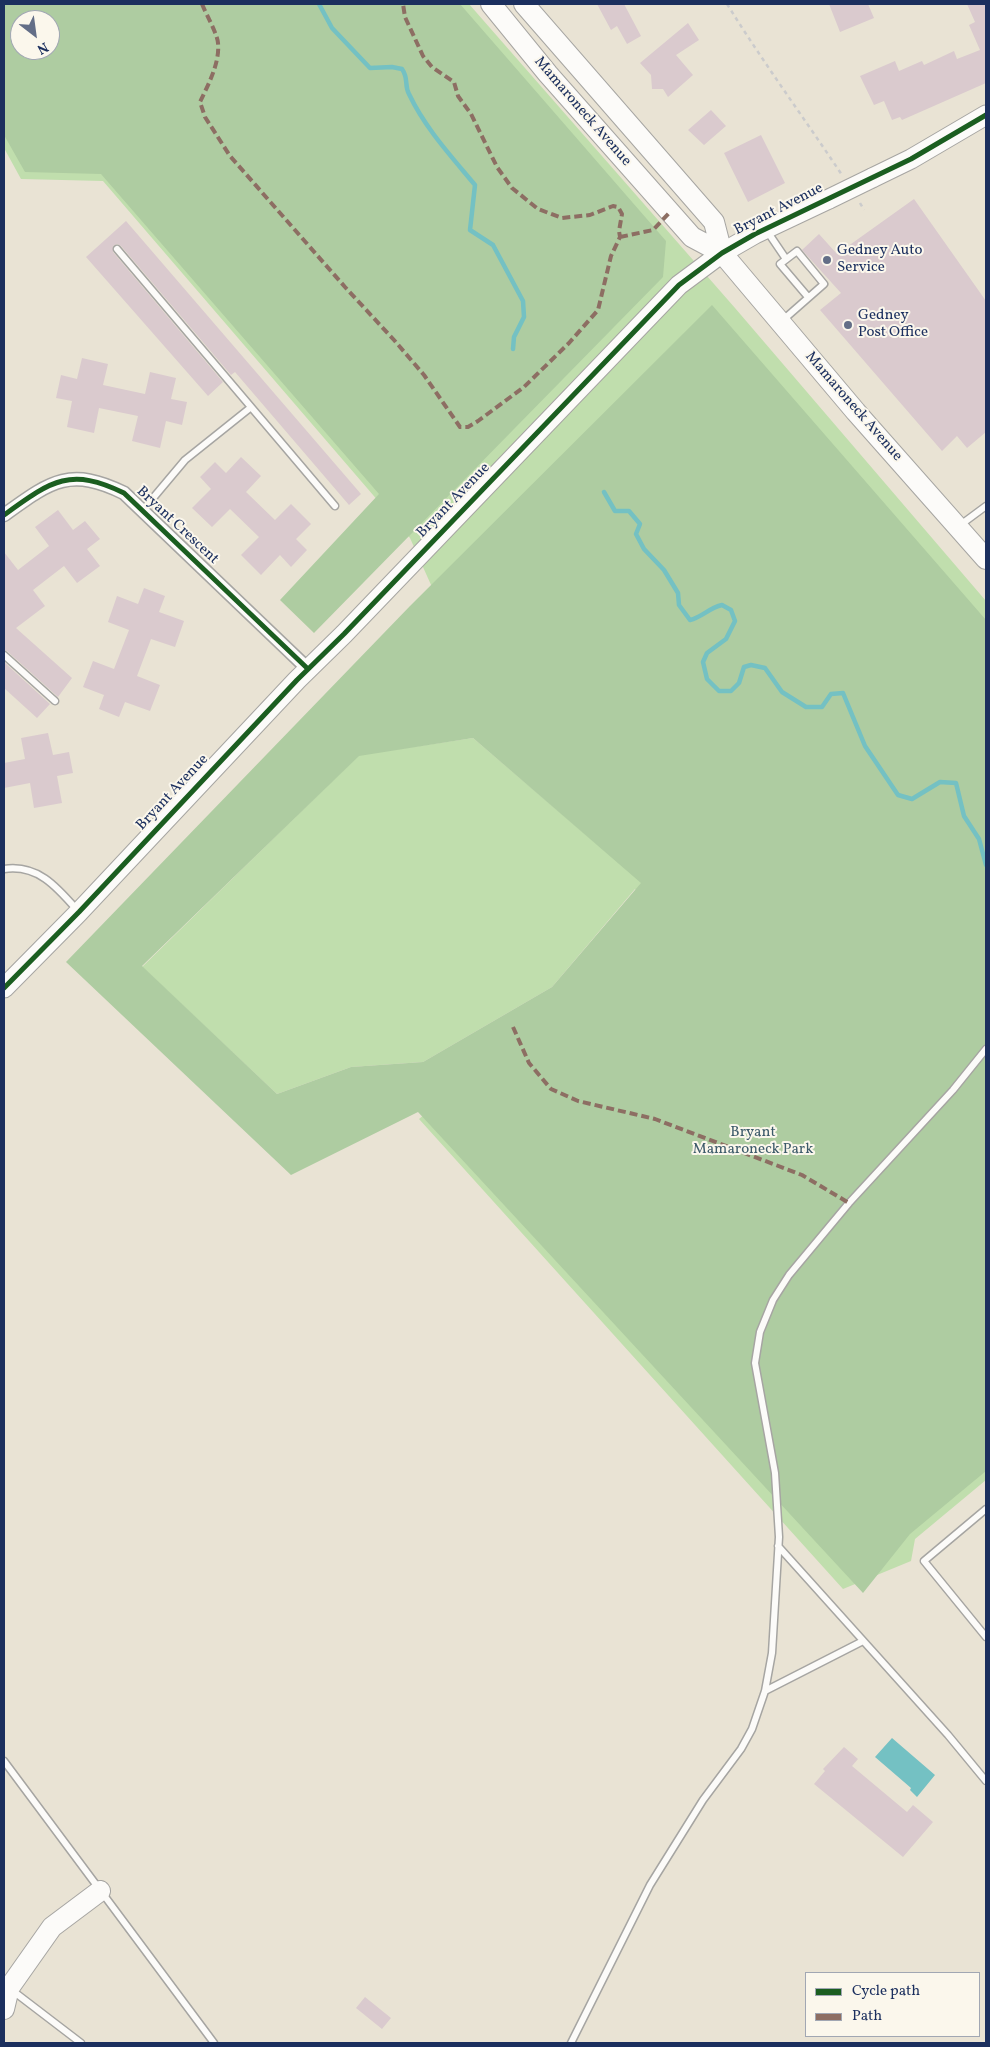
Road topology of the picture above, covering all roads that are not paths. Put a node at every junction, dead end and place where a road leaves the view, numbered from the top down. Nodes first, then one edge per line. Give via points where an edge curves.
1 (492, 4) edge
2 (524, 4) edge
3 (986, 115) edge
4 (766, 229) junction
5 (117, 249) dead end
6 (722, 253) junction
7 (786, 259) junction
8 (808, 298) junction
9 (780, 322) junction
10 (250, 408) junction
11 (334, 506) dead end
12 (986, 506) edge
13 (143, 510) junction
14 (4, 515) edge
15 (958, 527) junction
16 (986, 559) edge
17 (4, 655) edge
18 (308, 669) junction
19 (55, 701) dead end
20 (4, 869) edge
21 (78, 912) junction
22 (4, 988) edge
23 (986, 1048) edge
24 (986, 1509) edge
25 (778, 1546) junction
26 (986, 1637) edge
27 (863, 1641) junction
28 (765, 1691) junction
29 (4, 1761) edge
30 (986, 1781) edge
31 (100, 1891) junction
32 (9, 1988) junction
33 (4, 2009) edge
34 (573, 2042) edge
35 (82, 2043) edge
36 (214, 2043) edge

1 - 6 main road, Mamaroneck Avenue via 548,74 692,237
2 - 6 main road, Mamaroneck Avenue via 714,222
3 - 4 street, Bryant Avenue, bridge via 911,159
4 - 6 street, Bryant Avenue
4 - 7 lane
5 - 10 lane
6 - 9 main road, Mamaroneck Avenue
6 - 18 street, Bryant Avenue via 679,285
7 - 8 lane via 780,264
7 - 8 lane via 797,251 824,284
8 - 9 lane
9 - 15 main road, Mamaroneck Avenue
10 - 11 lane
10 - 13 lane via 186,460
12 - 15 lane
13 - 14 street, Bryant Crescent via 124,493 104,483 83,479 55,483
13 - 18 street, Bryant Crescent
15 - 16 main road, Mamaroneck Avenue
17 - 19 lane
18 - 21 street, Bryant Avenue
20 - 21 lane via 28,869 42,875
21 - 22 street, Bryant Avenue
23 - 25 lane via 954,1090 849,1202 789,1275 773,1300 760,1332 755,1363 775,1473
24 - 26 lane via 924,1561
25 - 27 lane
25 - 28 lane via 772,1653
27 - 28 lane
27 - 30 lane
28 - 34 lane via 752,1729 741,1749 703,1800 650,1885
29 - 31 lane
31 - 32 main road via 52,1927
31 - 36 lane
32 - 33 main road
32 - 35 lane

